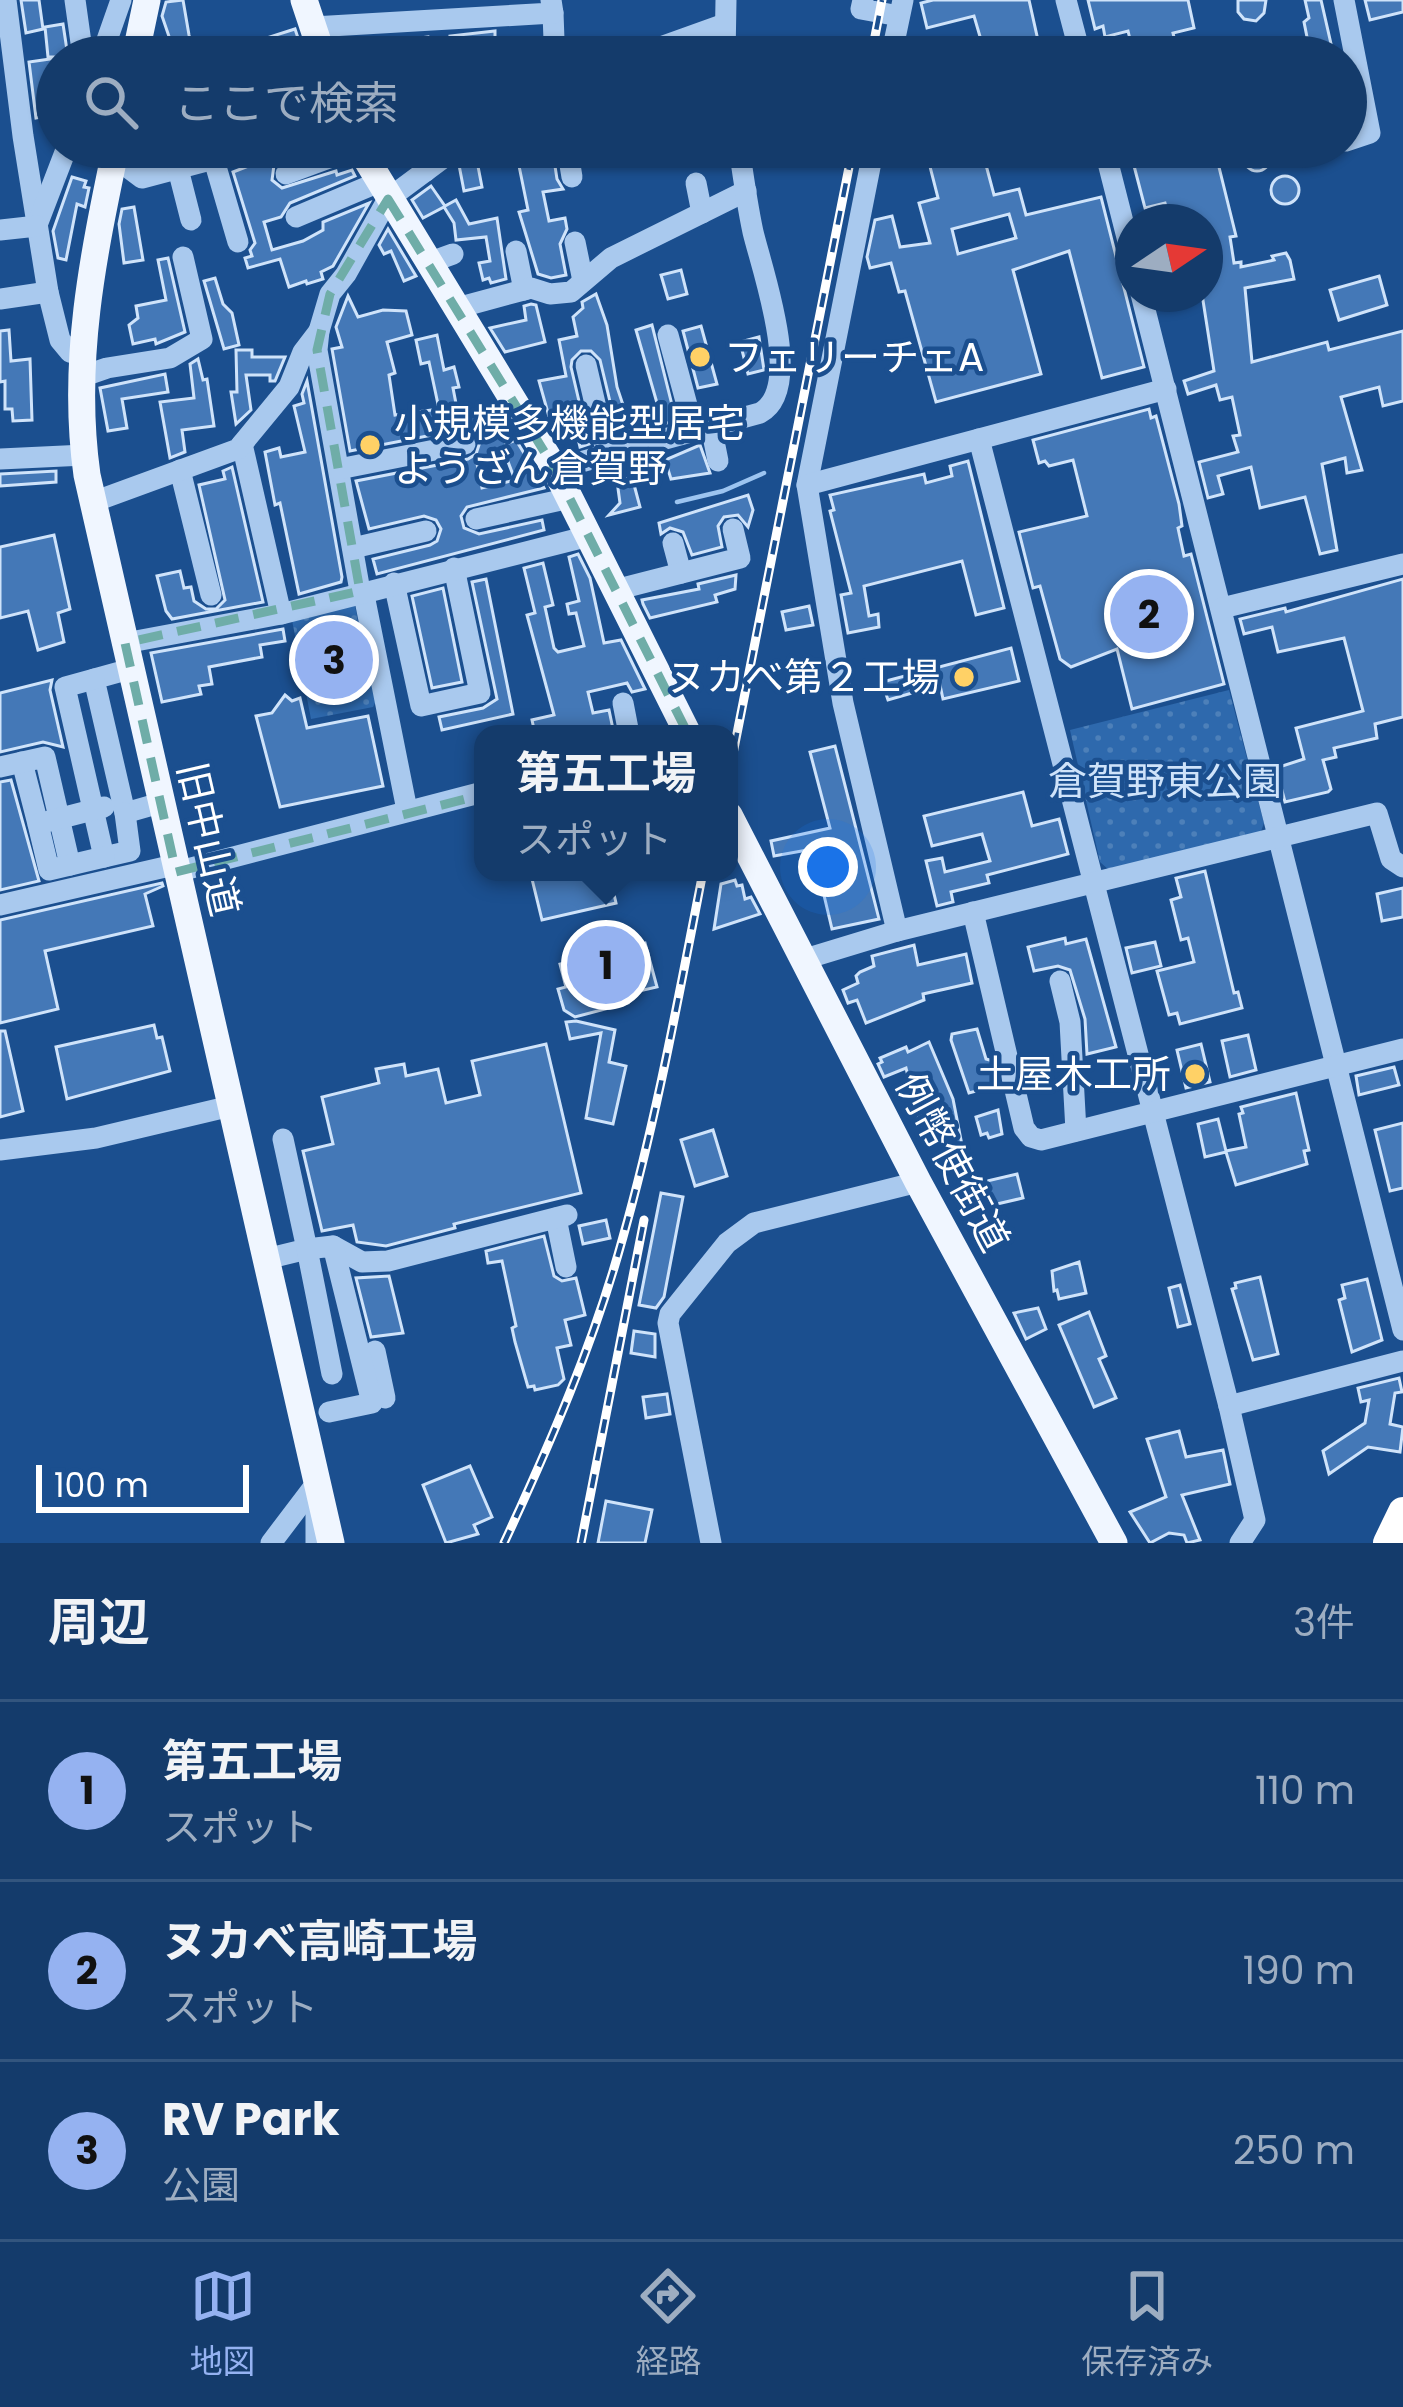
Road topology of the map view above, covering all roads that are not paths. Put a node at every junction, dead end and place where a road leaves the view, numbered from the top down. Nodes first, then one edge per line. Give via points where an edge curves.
1 (6, 0) edge
2 (75, 0) edge
3 (121, 0) edge
4 (147, 0) edge
5 (726, 0) edge
6 (863, 0) edge
7 (1066, 0) edge
8 (1344, 0) edge
9 (903, 4) edge
10 (552, 6) edge
11 (437, 10) edge
12 (308, 14) edge
13 (724, 24) junction
14 (5, 25) edge
15 (80, 36) edge
16 (108, 36) edge
17 (139, 36) edge
18 (554, 36) edge
19 (691, 36) edge
20 (724, 36) edge
21 (896, 36) edge
22 (1075, 36) edge
23 (1351, 36) edge
24 (11, 138) edge
25 (59, 168) edge
26 (112, 168) edge
27 (132, 168) edge
28 (182, 168) edge
29 (216, 168) edge
30 (302, 168) edge
31 (370, 168) edge
32 (424, 168) edge
33 (430, 168) edge
34 (570, 168) edge
35 (742, 168) edge
36 (870, 168) edge
37 (1109, 168) edge
38 (178, 169) junction
39 (426, 171) junction
40 (286, 174) dead end
41 (572, 177) dead end
42 (696, 183) dead end
43 (746, 190) junction
44 (383, 191) junction
45 (1118, 204) edge
46 (702, 213) junction
47 (296, 217) dead end
48 (191, 220) dead end
49 (37, 226) junction
50 (0, 230) edge
51 (238, 242) dead end
52 (575, 242) dead end
53 (516, 250) dead end
54 (183, 257) dead end
55 (583, 281) junction
56 (524, 290) junction
57 (48, 292) junction
58 (0, 299) edge
59 (457, 308) junction
60 (1147, 312) edge
61 (319, 331) junction
62 (668, 335) dead end
63 (586, 365) dead end
64 (81, 366) junction
65 (1166, 389) junction
66 (703, 429) junction
67 (980, 439) junction
68 (242, 444) junction
69 (465, 444) dead end
70 (85, 455) junction
71 (608, 455) junction
72 (0, 459) edge
73 (718, 461) dead end
74 (339, 469) junction
75 (555, 469) junction
76 (180, 470) junction
77 (807, 484) junction
78 (570, 498) junction
79 (93, 502) junction
80 (476, 519) dead end
81 (734, 529) dead end
82 (426, 531) dead end
83 (590, 536) junction
84 (674, 543) dead end
85 (352, 548) junction
86 (1403, 564) edge
87 (454, 568) junction
88 (681, 573) junction
89 (394, 583) junction
90 (615, 590) junction
91 (211, 595) dead end
92 (362, 596) junction
93 (1222, 608) junction
94 (281, 614) junction
95 (128, 656) junction
96 (94, 679) junction
97 (623, 703) dead end
98 (627, 725) edge
99 (683, 725) edge
100 (80, 750) junction
101 (22, 762) edge
102 (474, 794) edge
103 (160, 802) junction
104 (123, 808) junction
105 (93, 810) junction
106 (406, 810) junction
107 (49, 821) junction
108 (738, 832) edge
109 (1279, 836) junction
110 (104, 857) junction
111 (1403, 866) edge
112 (175, 869) junction
113 (1094, 882) junction
114 (0, 905) edge
115 (973, 912) junction
116 (897, 931) junction
117 (805, 959) junction
118 (1060, 981) dead end
119 (1403, 1049) edge
120 (1337, 1065) junction
121 (231, 1106) junction
122 (1152, 1112) junction
123 (1076, 1131) junction
124 (283, 1139) dead end
125 (0, 1150) edge
126 (918, 1183) junction
127 (333, 1246) junction
128 (307, 1250) junction
129 (266, 1258) junction
130 (566, 1267) dead end
131 (1403, 1330) edge
132 (375, 1351) dead end
133 (1403, 1361) edge
134 (332, 1374) dead end
135 (382, 1406) junction
136 (1228, 1406) junction
137 (329, 1412) dead end
138 (318, 1481) junction
139 (1403, 1512) edge
140 (271, 1543) edge
141 (316, 1543) edge
142 (332, 1543) edge
143 (711, 1543) edge
144 (1114, 1543) edge
145 (1240, 1543) edge
146 (1388, 1543) edge

1 - 14 street
2 - 15 street
3 - 16 street
4 - 17 main road
5 - 13 street
6 - 9 street via 861,9
7 - 22 street
8 - 23 street
9 - 21 street
10 - 11 street
10 - 18 street
11 - 12 street
13 - 19 street
13 - 20 street
14 - 24 street
24 - 49 street
25 - 49 street
26 - 64 main road, 旧中山道
27 - 38 street via 142,178
28 - 38 street
29 - 51 street
30 - 40 street
31 - 44 main road
32 - 39 street
33 - 39 street
34 - 41 street
35 - 43 street
36 - 77 street
37 - 45 street
38 - 48 street
39 - 44 street
42 - 46 street
43 - 46 street
43 - 66 street via 781,354 769,408
44 - 47 street
44 - 59 main road via 441,258
44 - 61 street
46 - 55 street via 611,258
49 - 50 street
49 - 57 street
52 - 55 street
53 - 56 street
54 - 64 street via 202,338 170,358
55 - 56 street via 571,292
56 - 59 street
57 - 58 street
57 - 64 street via 60,340
59 - 75 main road
60 - 65 street
61 - 68 street via 289,387
61 - 74 street
62 - 66 street
63 - 71 street
64 - 70 main road, 旧中山道
65 - 67 street
65 - 93 street
66 - 71 street
66 - 73 street
67 - 77 street
67 - 113 street
68 - 76 street
68 - 94 street
69 - 74 street
70 - 72 street
70 - 79 main road, 旧中山道
71 - 75 street
74 - 85 street
75 - 78 main road
76 - 79 street
76 - 91 street
77 - 116 street via 843,703
78 - 80 street
78 - 83 main road
79 - 95 main road, 旧中山道
81 - 88 street via 740,558
82 - 85 street
83 - 87 street
83 - 90 main road
84 - 88 street
85 - 92 street
86 - 93 street
87 - 89 street
87 - 89 street via 480,693 422,706
88 - 90 street
89 - 92 street
90 - 99 main road
92 - 94 street
92 - 106 street
93 - 109 street
94 - 95 street
95 - 96 street
95 - 103 main road, 旧中山道
96 - 100 street via 65,687
96 - 104 street
97 - 98 street
100 - 101 street
100 - 105 street
101 - 107 street
102 - 106 street
103 - 104 street
103 - 112 main road, 旧中山道
104 - 105 street
104 - 110 street via 130,851
105 - 107 street
105 - 110 street
106 - 112 street
107 - 110 street via 70,865
108 - 117 main road, 例幣使街道
109 - 111 street via 1377,813 1391,860
109 - 113 street
109 - 120 street
112 - 114 street
112 - 121 main road, 旧中山道
113 - 115 street
113 - 122 street
115 - 116 street
115 - 123 street via 1024,1128 1042,1140
116 - 117 street
117 - 126 main road, 例幣使街道
118 - 123 street
119 - 120 street
120 - 122 street
120 - 131 street
121 - 125 street via 96,1138
121 - 129 main road, 旧中山道
122 - 123 street
122 - 136 street
124 - 128 street
126 - 143 street via 754,1222 670,1313
126 - 144 main road, 例幣使街道
127 - 128 street
127 - 130 street via 362,1262 388,1261 562,1217
127 - 135 street
128 - 129 street
128 - 134 street
129 - 138 main road, 旧中山道
132 - 135 street
133 - 136 street
135 - 137 street
136 - 145 street via 1255,1520
138 - 140 street
138 - 141 street
138 - 142 main road, 旧中山道
139 - 146 highway

